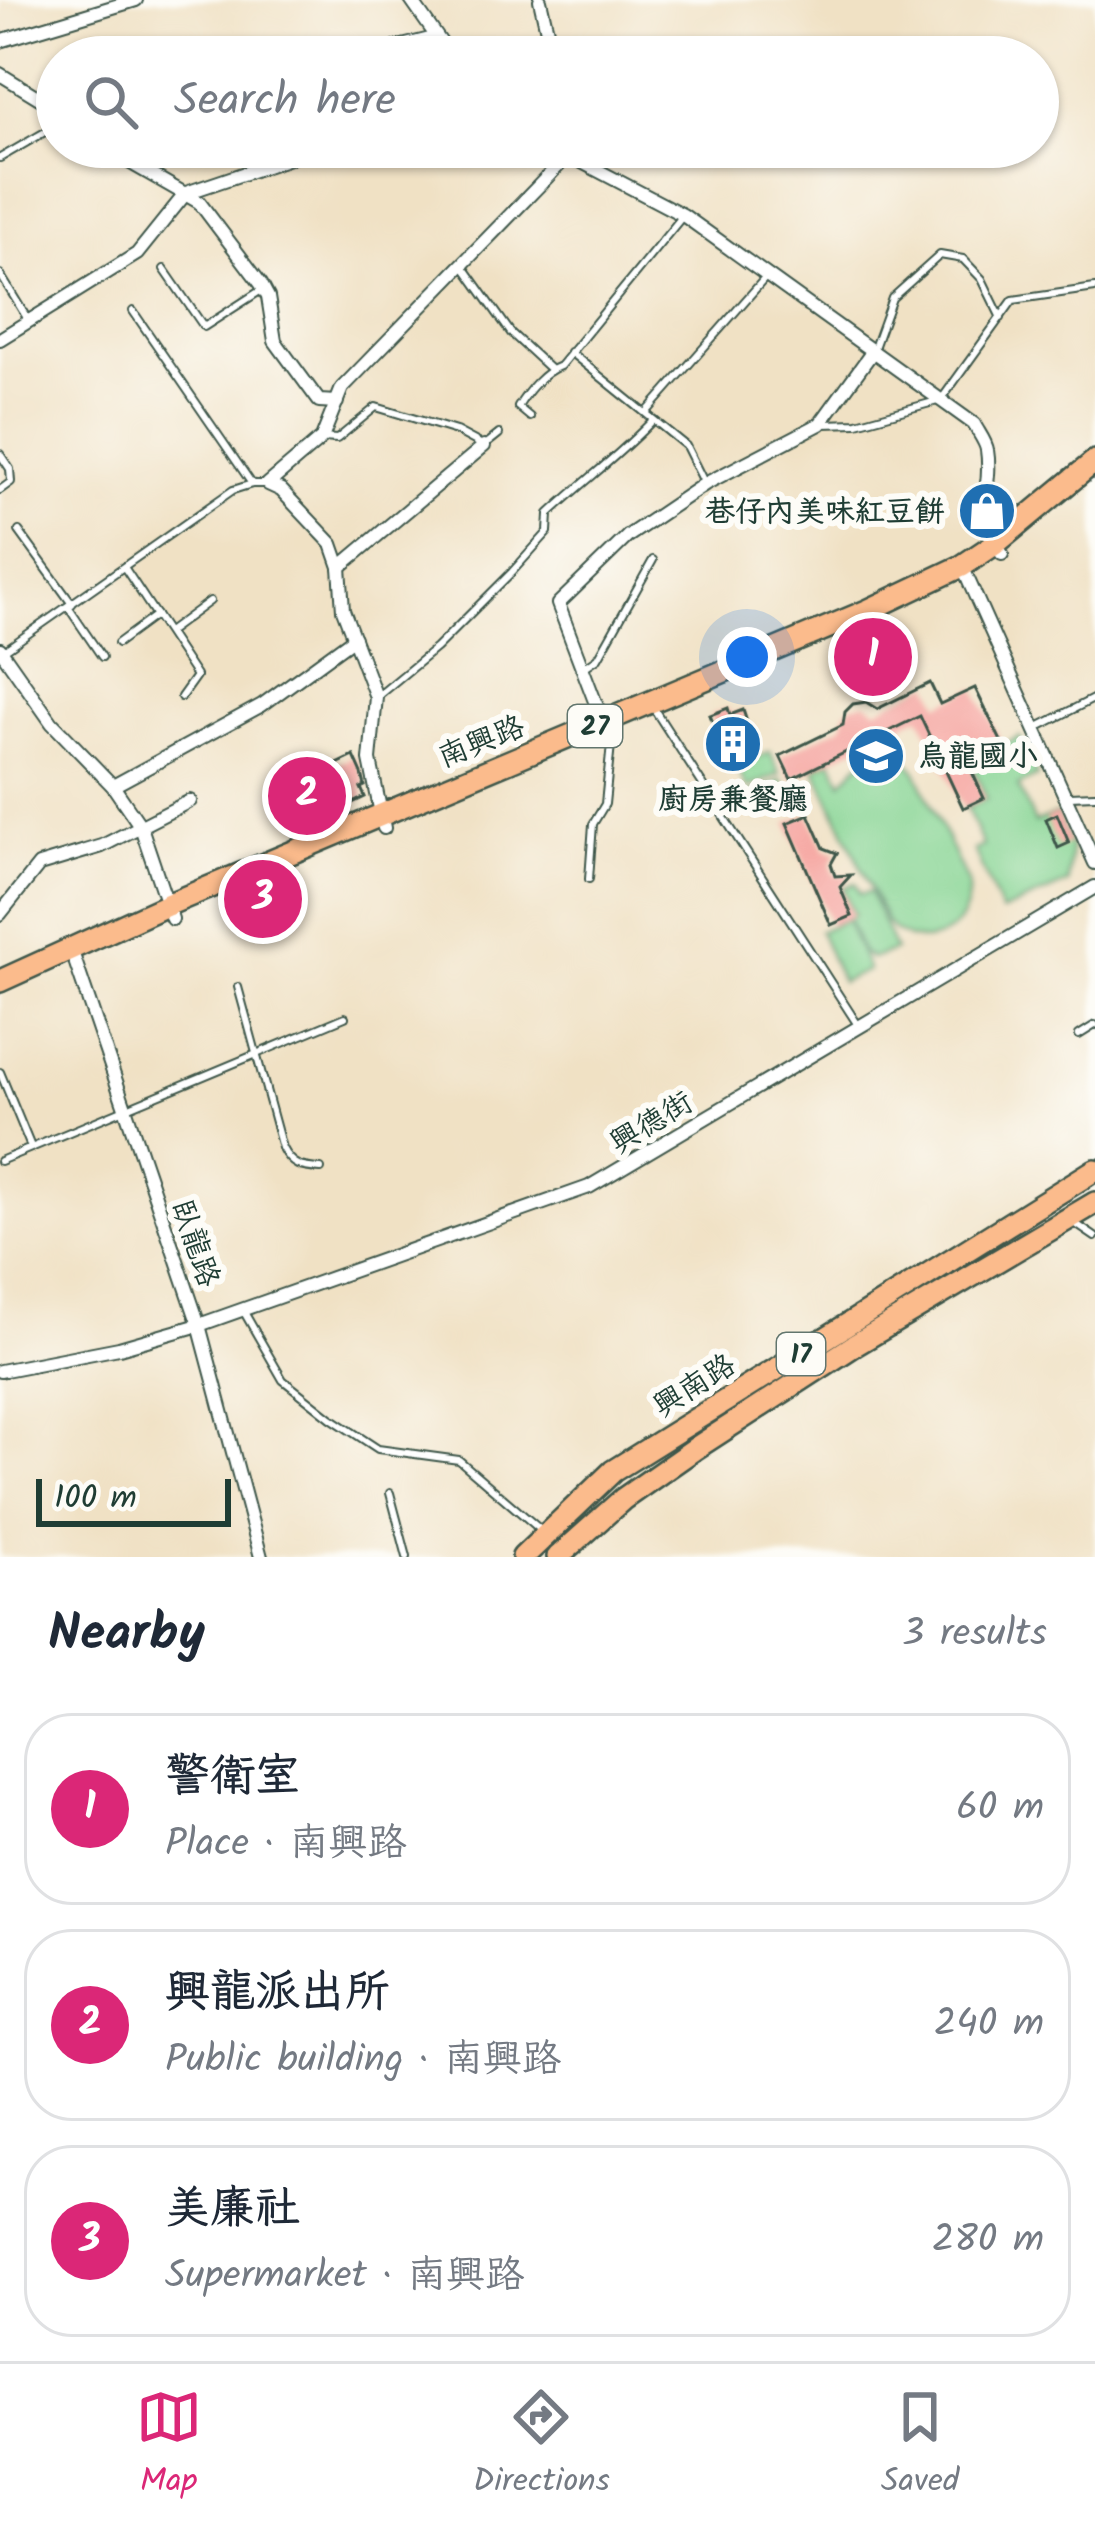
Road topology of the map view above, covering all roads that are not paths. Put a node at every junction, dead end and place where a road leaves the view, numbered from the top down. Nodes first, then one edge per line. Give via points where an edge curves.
1 (136, 0) edge
2 (411, 0) edge
3 (540, 0) edge
4 (434, 35) joint
5 (430, 36) edge
6 (549, 36) edge
7 (0, 41) edge
8 (0, 74) edge
9 (36, 96) edge
10 (36, 137) edge
11 (0, 158) edge
12 (141, 168) edge
13 (260, 168) edge
14 (556, 168) edge
15 (597, 168) edge
16 (186, 193) junction
17 (683, 215) junction
18 (462, 264) junction
19 (164, 269) dead end
20 (0, 274) edge
21 (766, 278) junction
22 (1095, 288) edge
23 (263, 289) junction
24 (133, 311) dead end
25 (1001, 318) junction
26 (29, 321) junction
27 (0, 339) edge
28 (873, 351) junction
29 (570, 352) junction
30 (550, 369) junction
31 (941, 400) junction
32 (337, 402) junction
33 (646, 413) junction
34 (530, 417) dead end
35 (653, 420) junction
36 (820, 424) junction
37 (499, 434) dead end
38 (322, 438) junction
39 (484, 446) junction
40 (0, 454) edge
41 (1095, 461) edge
42 (1095, 476) edge
43 (252, 484) junction
44 (268, 484) junction
45 (705, 484) junction
46 (0, 490) edge
47 (19, 532) dead end
48 (999, 549) junction
49 (652, 560) dead end
50 (340, 567) junction
51 (124, 568) junction
52 (965, 572) junction
53 (210, 601) dead end
54 (70, 606) junction
55 (156, 615) junction
56 (168, 632) junction
57 (354, 638) junction
58 (118, 644) dead end
59 (1, 651) edge
60 (102, 658) dead end
61 (582, 668) junction
62 (181, 697) dead end
63 (376, 697) junction
64 (1095, 698) edge
65 (653, 707) junction
66 (605, 728) junction
67 (1036, 728) junction
68 (113, 785) junction
69 (1095, 795) edge
70 (1066, 796) junction
71 (190, 801) dead end
72 (381, 822) junction
73 (141, 827) junction
74 (1095, 863) edge
75 (589, 879) dead end
76 (1095, 887) edge
77 (170, 912) junction
78 (0, 914) edge
79 (73, 955) junction
80 (0, 981) edge
81 (238, 987) dead end
82 (0, 996) edge
83 (345, 1017) dead end
84 (858, 1025) junction
85 (1095, 1025) edge
86 (1079, 1035) dead end
87 (256, 1052) junction
88 (0, 1072) edge
89 (124, 1107) junction
90 (31, 1147) junction
91 (0, 1161) edge
92 (321, 1169) dead end
93 (1095, 1170) edge
94 (1095, 1203) edge
95 (1071, 1219) junction
96 (1095, 1237) edge
97 (242, 1309) junction
98 (199, 1325) junction
99 (0, 1371) edge
100 (390, 1493) dead end
101 (546, 1534) junction
102 (566, 1555) edge
103 (261, 1557) edge
104 (407, 1557) edge
105 (523, 1557) edge

1 - 7 street
2 - 4 street
3 - 6 street
4 - 5 lane
8 - 9 street
10 - 11 lane
12 - 16 street
13 - 16 street
14 - 18 street
15 - 17 street
16 - 23 street
16 - 26 street via 137,254
17 - 21 street
17 - 29 lane
18 - 30 lane
18 - 32 street
19 - 23 lane via 204,327
20 - 26 lane
21 - 28 street
21 - 33 lane
22 - 25 lane via 1012,300
23 - 32 street via 275,341 319,400
24 - 43 lane
25 - 28 lane via 963,259 940,255 892,298
25 - 31 lane
26 - 27 street
28 - 31 street
28 - 36 street
29 - 30 lane
29 - 33 lane
30 - 34 lane via 518,407
31 - 36 lane via 857,423
31 - 48 street via 974,424 988,448 982,511
32 - 38 street
33 - 35 lane
35 - 45 lane via 686,446
35 - 63 lane via 549,514 548,532 436,648
36 - 45 street
37 - 39 lane
38 - 39 lane via 338,439 376,407
38 - 44 street
39 - 50 street
40 - 46 lane via 11,482
41 - 48 main road, 南興路 / 27
42 - 48 main road, 南興路 / 27
43 - 44 lane
43 - 51 lane
44 - 50 street via 332,544
45 - 61 street via 628,536 558,604
47 - 54 lane
48 - 52 main road, 南興路 / 27
49 - 61 lane via 598,658
50 - 57 street
51 - 54 lane
51 - 55 lane
52 - 65 main road, 南興路 / 27
52 - 67 street
53 - 56 lane
54 - 59 lane
54 - 60 lane
55 - 56 lane
55 - 58 lane
56 - 62 lane via 196,676
57 - 63 street
57 - 68 street via 262,705
59 - 68 street via 52,723
61 - 66 street
63 - 72 street via 370,760
64 - 67 lane
65 - 66 main road, 南興路 / 27
65 - 84 lane
66 - 72 main road, 南興路 / 27
66 - 75 lane via 605,804 593,824
67 - 70 street
68 - 73 street
69 - 70 lane
70 - 74 street
71 - 73 street
72 - 77 main road, 南興路 / 27
73 - 77 street
73 - 78 street via 39,865
76 - 84 street, 興德街
77 - 79 main road, 南興路 / 27
79 - 80 main road, 南興路 / 27
79 - 82 main road, 南興路 / 27
79 - 89 street, 臥龍路
81 - 87 lane
83 - 87 lane
84 - 97 street, 興德街 via 589,1187
85 - 86 lane
87 - 89 lane
87 - 92 lane via 289,1162
88 - 90 lane
89 - 90 lane
89 - 98 street, 臥龍路
90 - 91 lane
93 - 101 main road, 興南路 / 17 via 613,1471
94 - 95 main road, 興南路 / 17
95 - 96 lane
95 - 102 main road, 興南路 / 17 via 696,1448 623,1499
97 - 98 street, 興德街
97 - 101 lane via 283,1380 331,1418 378,1449 459,1460
98 - 99 street, 興德街
98 - 103 street, 臥龍路
100 - 104 lane
101 - 105 main road, 興南路 / 17

